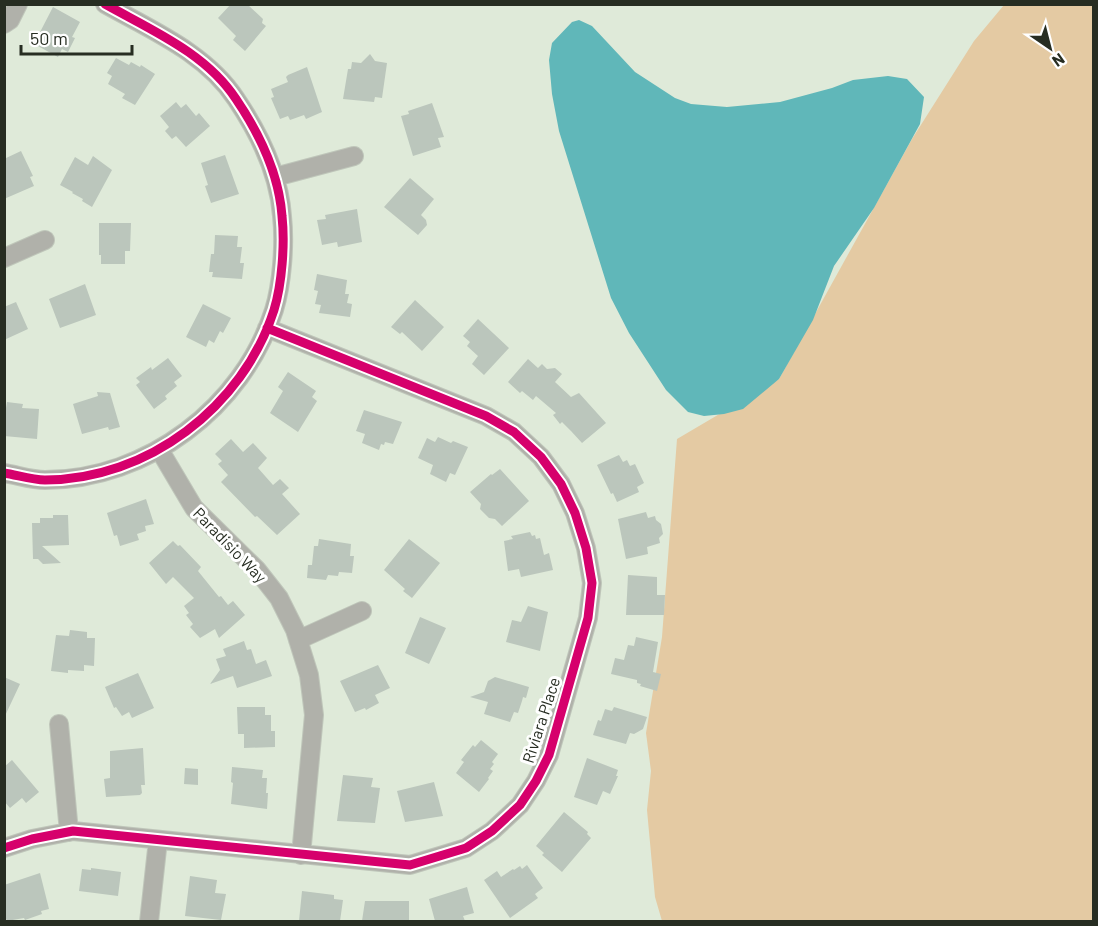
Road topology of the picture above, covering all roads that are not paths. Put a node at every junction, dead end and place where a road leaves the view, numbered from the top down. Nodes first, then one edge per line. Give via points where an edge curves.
1 (18, 4) edge
2 (109, 5) edge
3 (4, 24) edge
4 (354, 156) dead end
5 (275, 177) junction
6 (45, 240) dead end
7 (4, 258) edge
8 (267, 328) junction
9 (159, 449) junction
10 (4, 473) edge
11 (362, 611) dead end
12 (298, 640) junction
13 (60, 724) dead end
14 (69, 832) junction
15 (158, 840) junction
16 (4, 848) edge
17 (301, 855) junction
18 (148, 921) edge

1 - 3 street
2 - 5 street via 185,49 215,73 236,98 258,135
4 - 5 street
5 - 8 street via 282,216 282,266
6 - 7 street
8 - 9 street via 235,385 204,418
8 - 17 street, Riviara Place via 486,416 514,432 541,457 561,484 586,548 592,583 588,618 549,755 520,805 466,848 410,865
9 - 10 street via 138,460 84,476 43,480
9 - 12 street, Paradisio Way via 194,508 257,570 279,598
11 - 12 street
12 - 17 street, Paradisio Way via 309,675 314,715
13 - 14 street
14 - 15 street, Riviara Place
14 - 16 street, Riviara Place
15 - 17 street, Riviara Place
15 - 18 street

